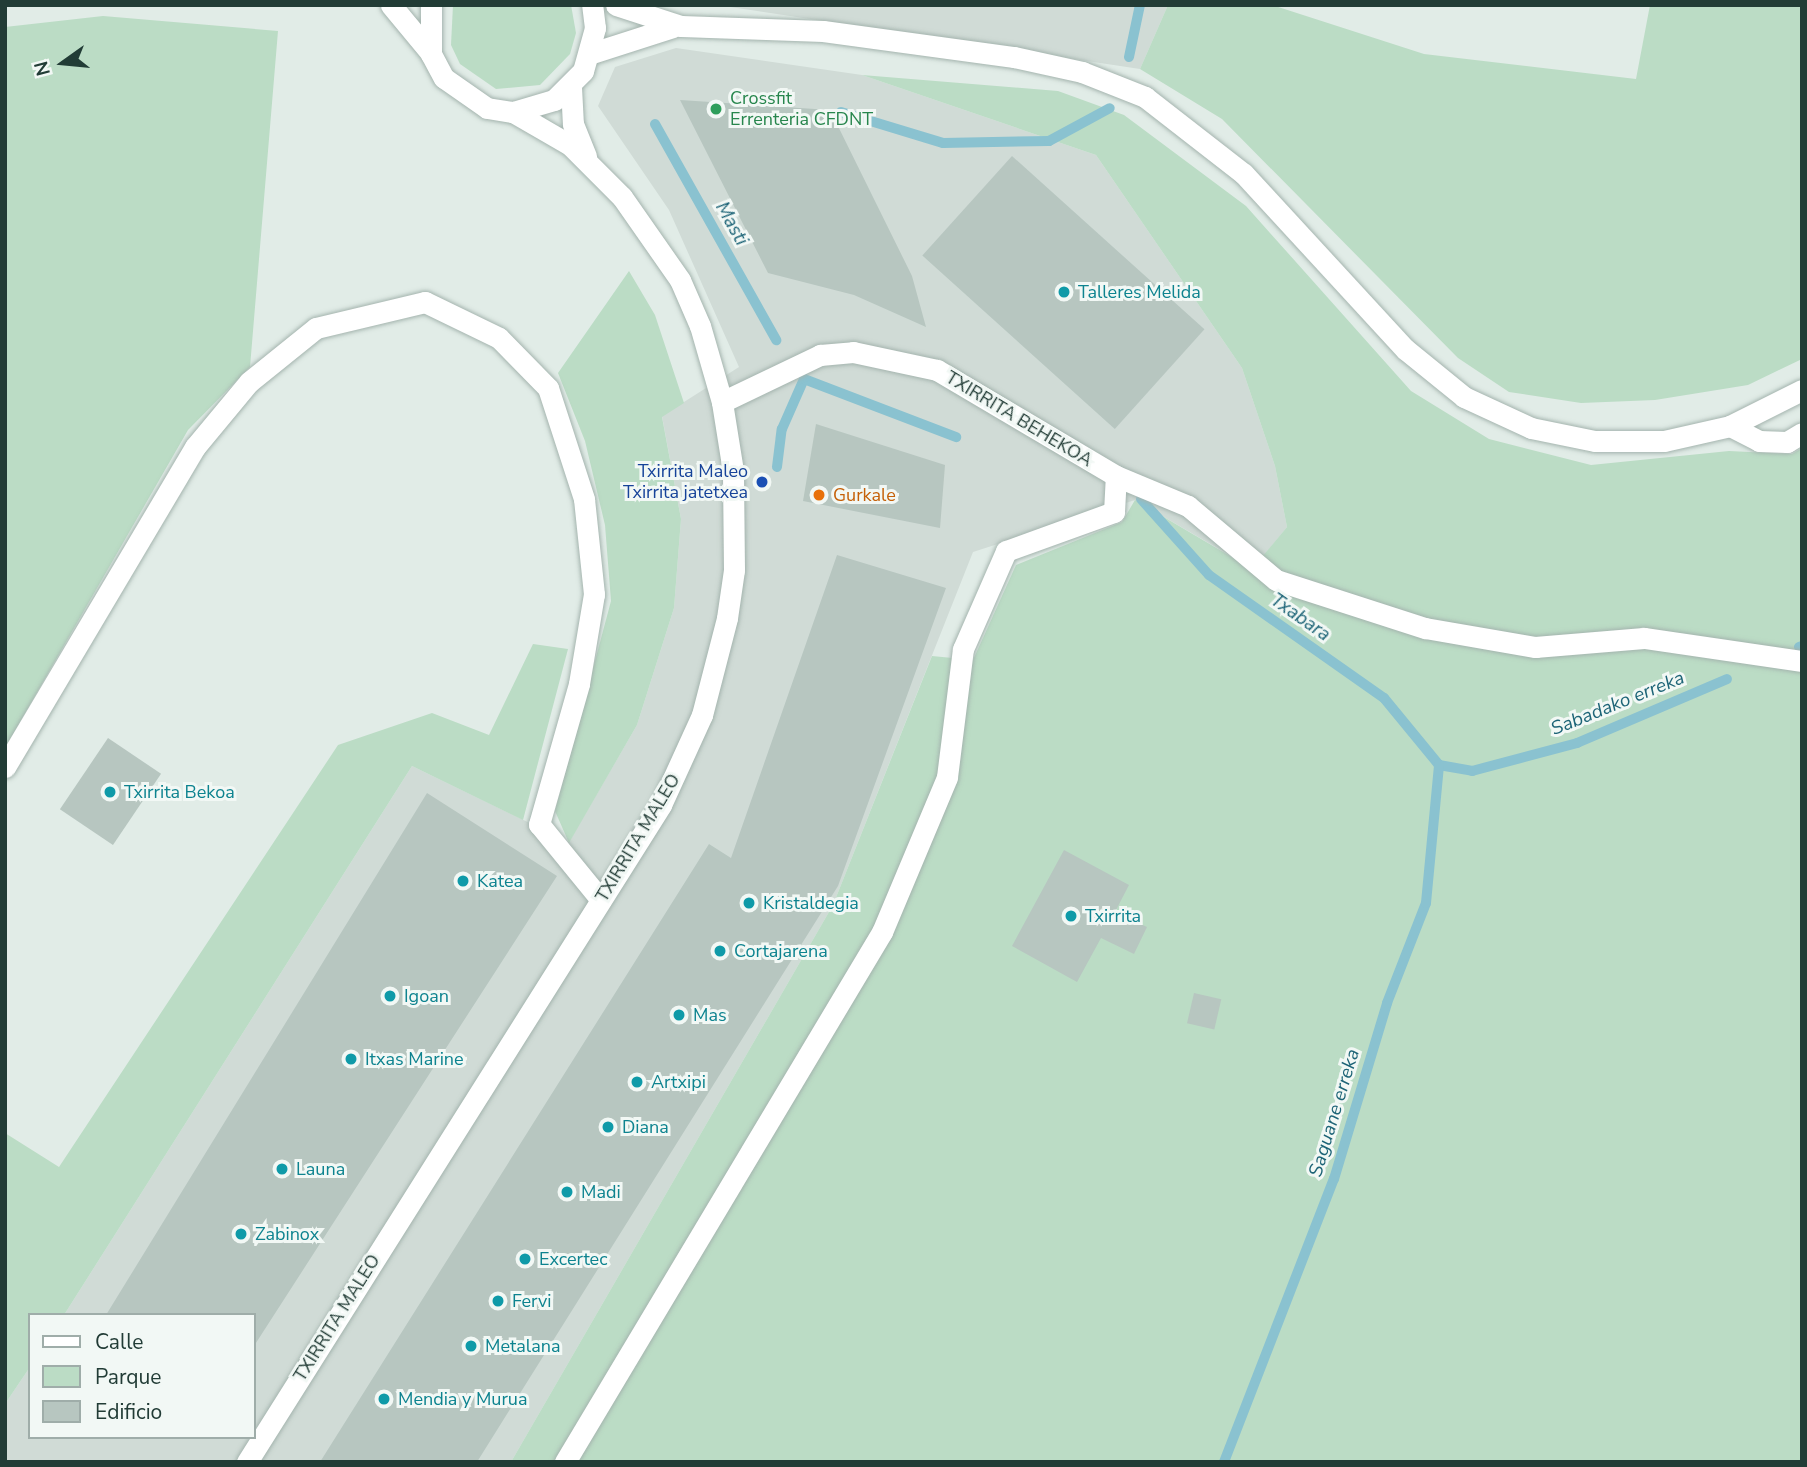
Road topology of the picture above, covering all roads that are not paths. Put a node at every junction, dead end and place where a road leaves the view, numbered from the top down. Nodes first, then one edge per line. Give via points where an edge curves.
1 (391, 5) edge
2 (431, 5) edge
3 (592, 5) edge
4 (616, 5) edge
5 (681, 26) junction
6 (592, 52) junction
7 (432, 54) junction
8 (571, 87) junction
9 (513, 112) junction
10 (588, 161) junction
11 (1802, 390) edge
12 (722, 402) junction
13 (1730, 426) junction
14 (1802, 433) edge
15 (1116, 476) junction
16 (1802, 661) edge
17 (5, 767) edge
18 (601, 900) junction
19 (247, 1462) edge
20 (565, 1462) edge

1 - 7 street, TXIRRITA MALEO
2 - 7 street via 427,25
3 - 6 street
4 - 5 street
5 - 6 street
5 - 13 street via 823,32 1014,57 1082,72 1145,97 1196,132 1244,174 1405,349 1464,397 1531,428 1595,441 1664,441
6 - 8 street
7 - 9 street, TXIRRITA MALEO via 444,78 463,97 487,108
8 - 9 street via 534,109
8 - 10 street, TXIRRITA MALEO via 573,124
9 - 10 street, TXIRRITA MALEO via 551,131
10 - 12 street, TXIRRITA MALEO via 653,237 680,279
11 - 13 street
12 - 15 street, TXIRRITA BEHEKOA via 820,355 853,352 937,370
12 - 18 street, TXIRRITA MALEO via 735,521 734,570 716,667 684,761
13 - 14 street via 1759,441 1787,442
15 - 16 street, TXIRRITA BEHEKOA via 1188,506 1276,580 1425,628 1535,647 1644,638
15 - 20 street via 1114,512 1006,551 963,649 947,777 881,932
17 - 18 street via 195,447 249,382 316,328 425,302 499,338 548,388 584,499 594,594 579,684 539,824
18 - 19 street, TXIRRITA MALEO

